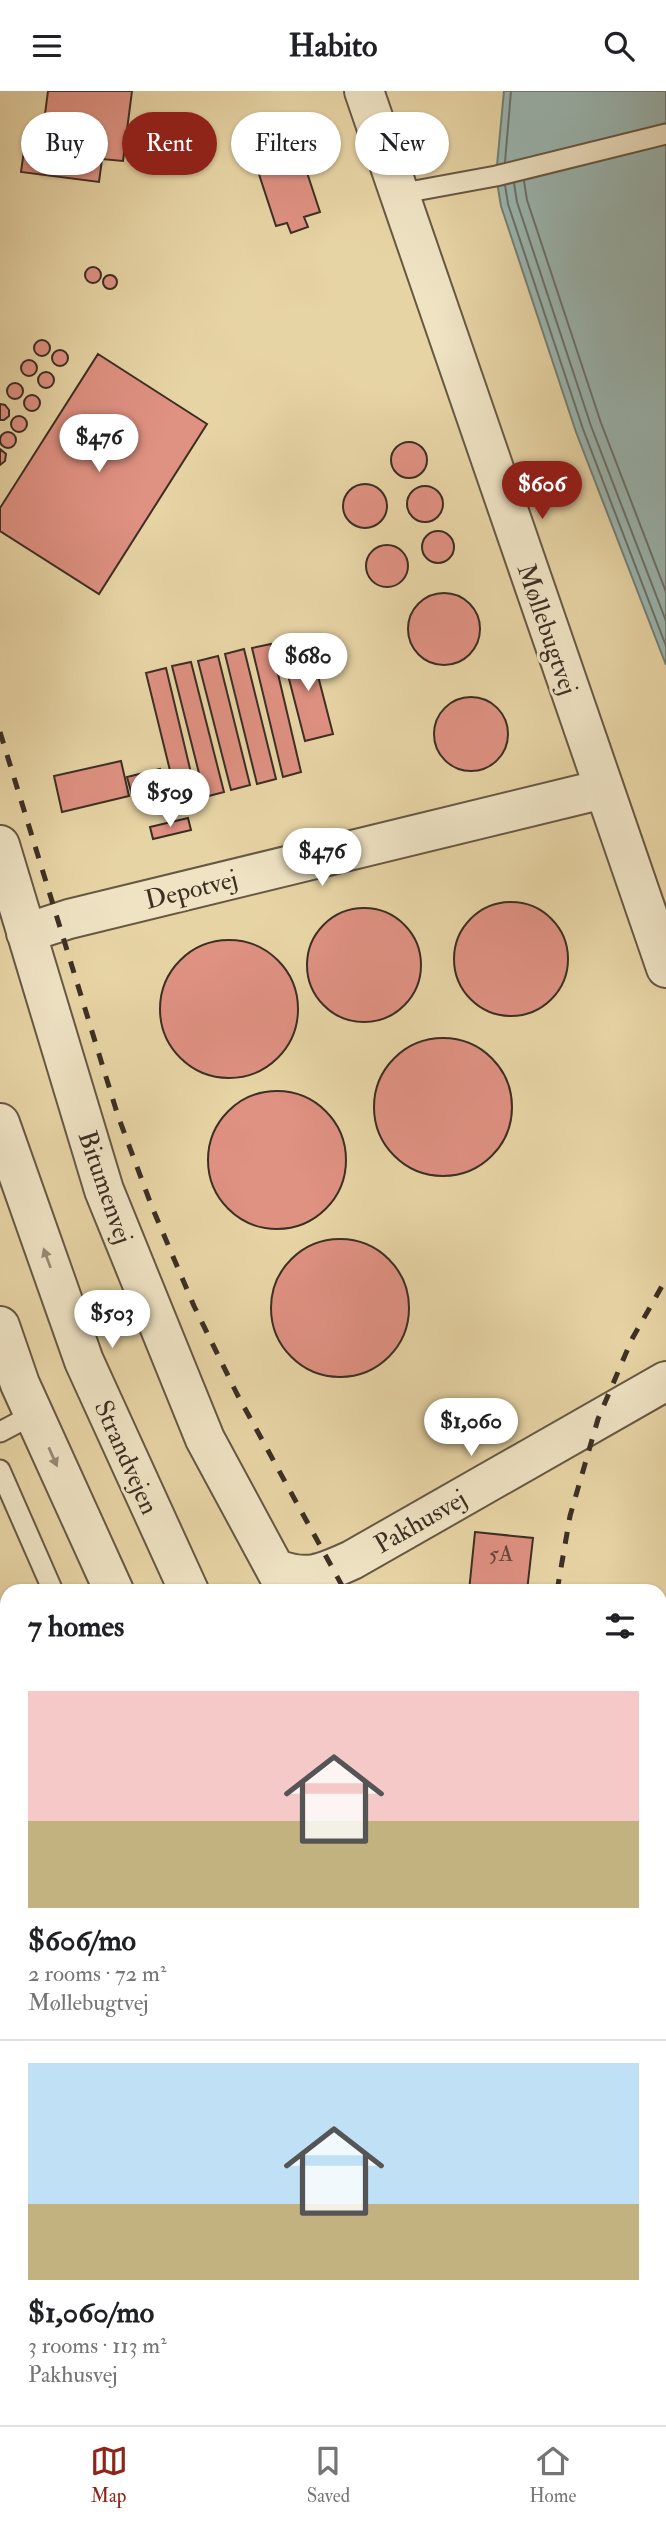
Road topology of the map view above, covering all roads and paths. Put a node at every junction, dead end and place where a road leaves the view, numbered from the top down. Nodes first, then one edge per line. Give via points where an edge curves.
1 (364, 91) edge
2 (666, 134) edge
3 (398, 194) junction
4 (603, 789) junction
5 (0, 845) edge
6 (26, 933) junction
7 (666, 968) edge
8 (0, 1123) edge
9 (0, 1326) edge
10 (666, 1381) edge
11 (34, 1414) junction
12 (0, 1432) edge
13 (0, 1470) edge
14 (282, 1580) edge
15 (50, 1584) edge
16 (111, 1584) edge
17 (186, 1584) edge

1 - 3 street, Møllebugtvej
2 - 3 lane via 496,176
3 - 4 street, Møllebugtvej
4 - 6 street, Depotvej
4 - 7 street, Møllebugtvej
5 - 6 street, Bitumenvej
6 - 14 street, Bitumenvej via 104,1190 205,1439
17 -> 8 street, Strandvejen via 84,1361
9 - 11 street
10 - 14 street, Pakhusvej via 352,1560 316,1575
11 - 12 lane
11 -> 16 street
13 - 15 lane

